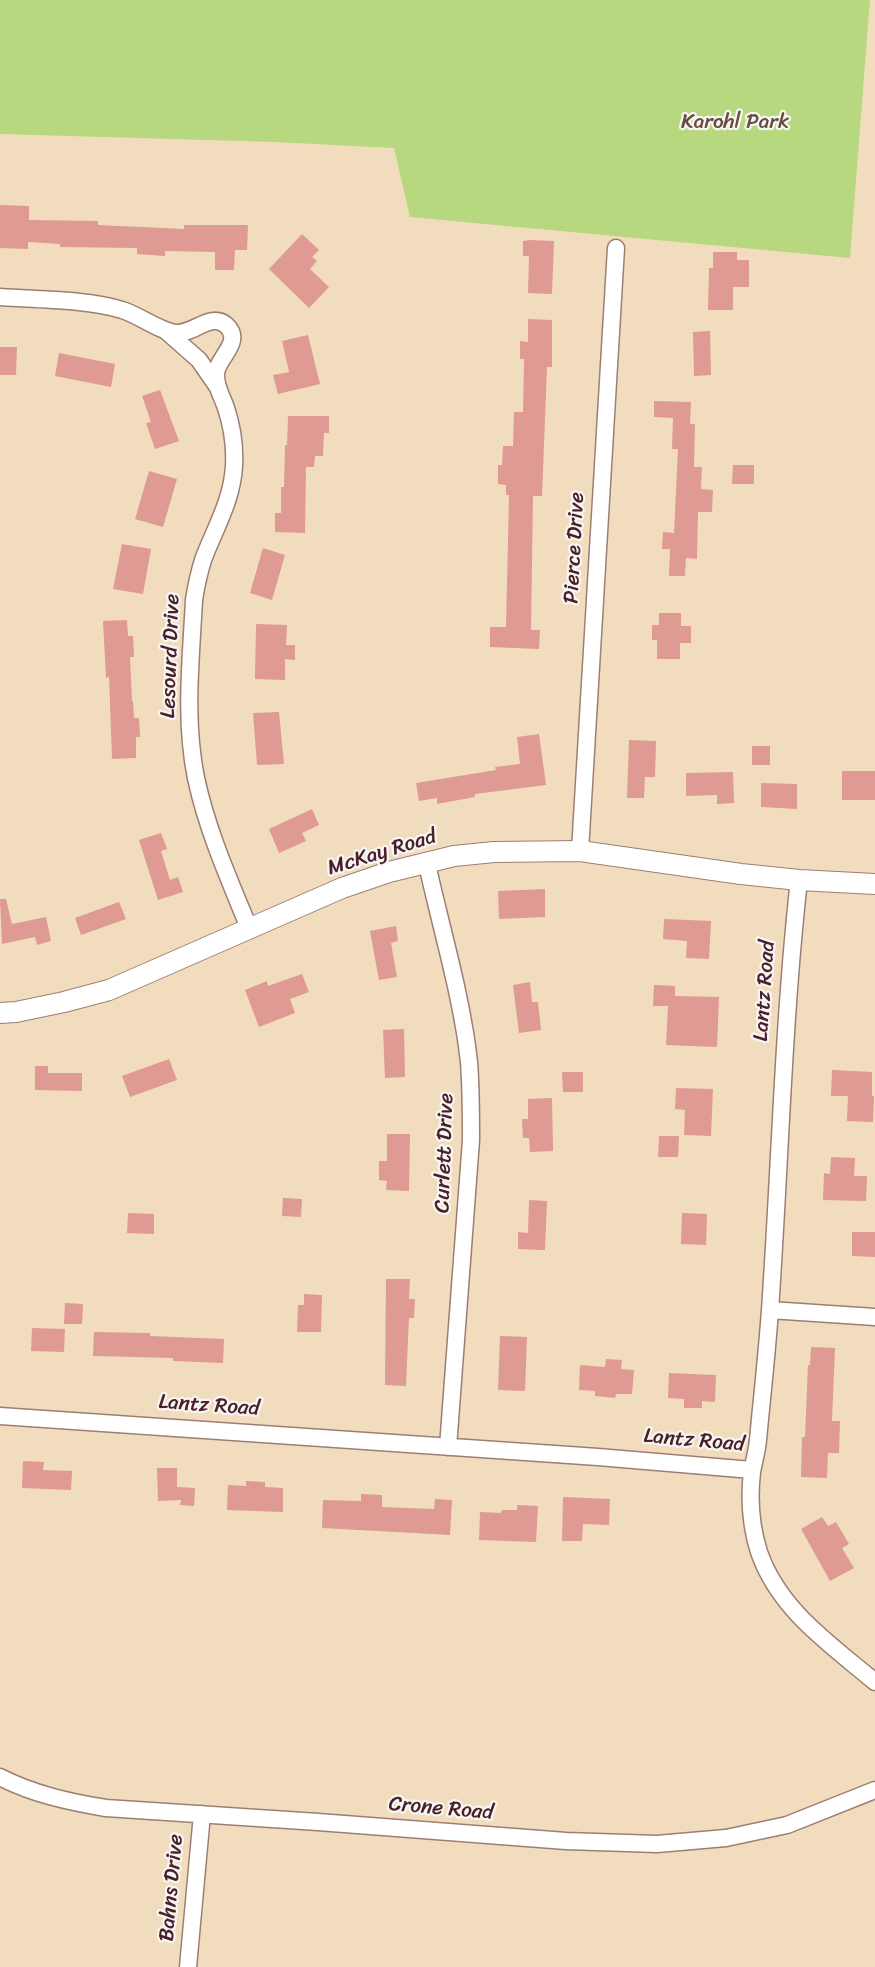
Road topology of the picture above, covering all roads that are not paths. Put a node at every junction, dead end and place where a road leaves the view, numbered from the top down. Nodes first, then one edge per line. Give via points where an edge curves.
1 (616, 248) dead end
2 (0, 297) edge
3 (164, 329) junction
4 (217, 386) junction
5 (580, 851) junction
6 (426, 864) junction
7 (799, 880) junction
8 (875, 884) edge
9 (249, 928) junction
10 (0, 1013) edge
11 (770, 1310) junction
12 (875, 1317) edge
13 (0, 1416) edge
14 (448, 1447) junction
15 (752, 1470) junction
16 (875, 1682) edge
17 (0, 1777) edge
18 (875, 1790) edge
19 (202, 1814) junction
20 (188, 1967) edge

1 - 5 street, Pierce Drive
2 - 3 street, Lesourd Drive via 99,304 121,309
3 - 4 street, Lesourd Drive via 199,360
3 - 4 street, Lesourd Drive via 186,332 213,320 228,327 232,342 218,366
4 - 9 street, Lesourd Drive via 231,427 234,465 228,503 197,581 190,716 201,801
5 - 6 street, McKay Road via 494,852 454,856
5 - 7 street, McKay Road
6 - 9 street, McKay Road via 342,888
6 - 14 street, Curlett Drive via 461,1013 471,1093 471,1140
7 - 8 street
7 - 11 street, Lantz Road via 790,959
9 - 10 street, McKay Road via 109,990
11 - 12 street
11 - 15 street, Lantz Road
13 - 14 street, Lantz Road
14 - 15 street, Lantz Road
15 - 16 street via 756,1539 772,1581 804,1623
17 - 19 street, Crone Road via 74,1803
18 - 19 street, Crone Road via 787,1825 726,1838 657,1844
19 - 20 street, Bahns Drive

